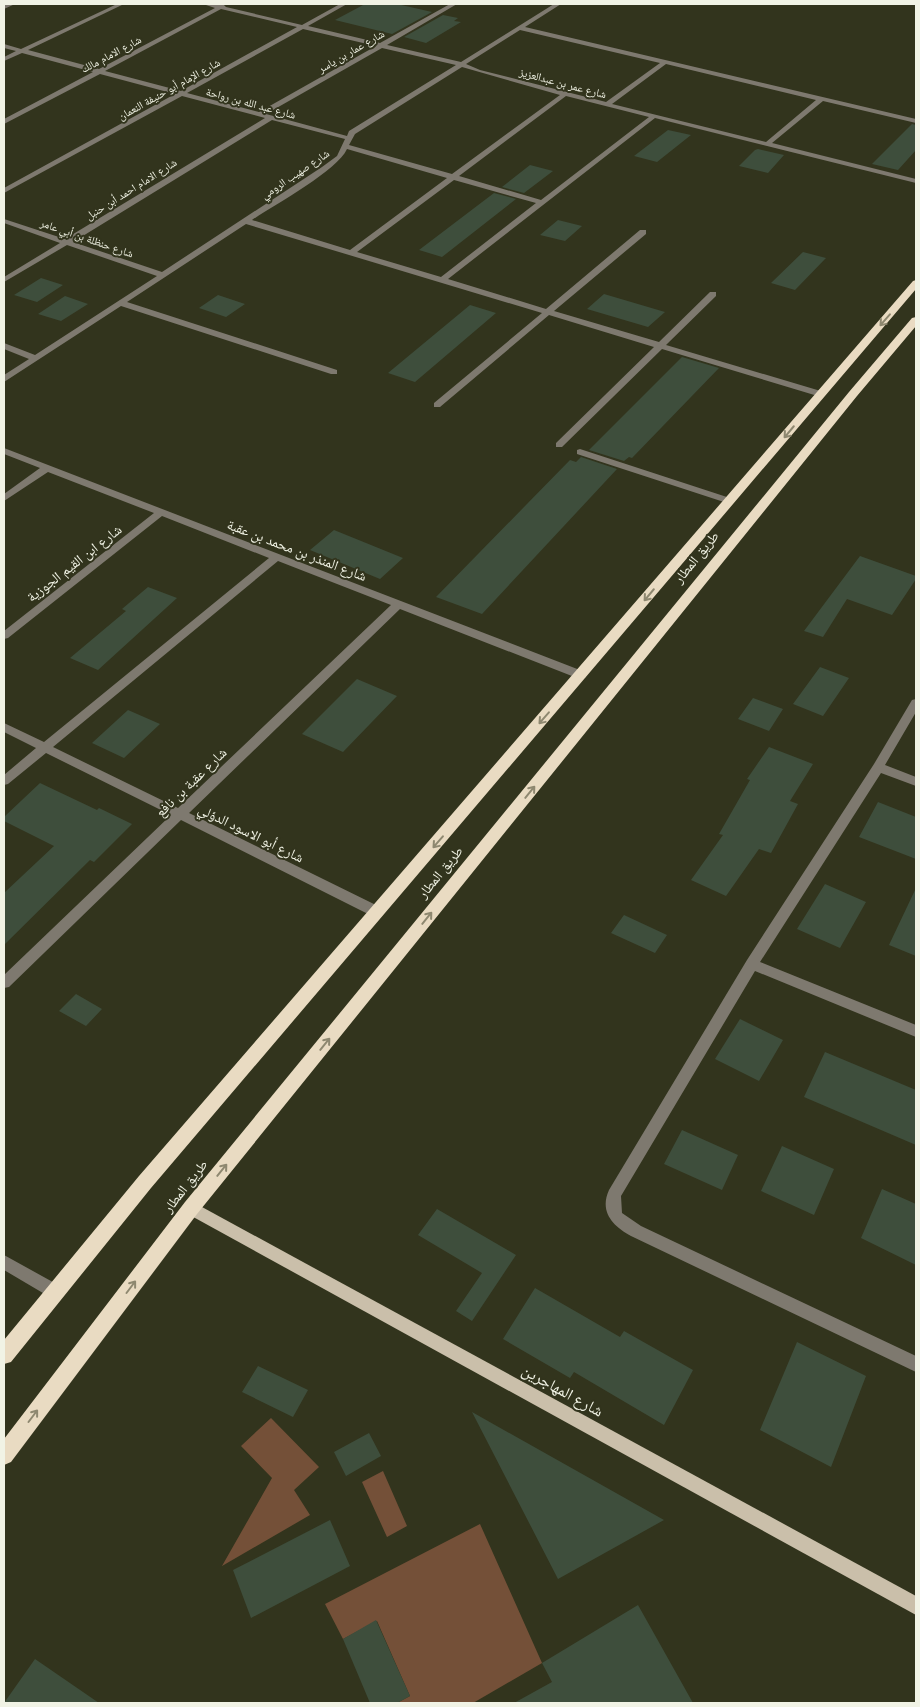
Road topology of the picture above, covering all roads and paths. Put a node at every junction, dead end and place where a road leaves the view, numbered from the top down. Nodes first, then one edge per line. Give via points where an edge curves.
1 (12, 4) edge
2 (121, 4) edge
3 (206, 4) edge
4 (344, 4) edge
5 (454, 4) edge
6 (558, 4) edge
7 (224, 6) edge
8 (4, 7) edge
9 (301, 27) junction
10 (519, 28) junction
11 (381, 45) junction
12 (4, 46) edge
13 (22, 51) junction
14 (4, 59) edge
15 (665, 62) junction
16 (460, 64) junction
17 (97, 72) junction
18 (180, 94) junction
19 (564, 94) junction
20 (821, 99) junction
21 (606, 105) junction
22 (259, 115) junction
23 (654, 116) junction
24 (270, 118) junction
25 (916, 121) edge
26 (4, 122) edge
27 (346, 142) junction
28 (767, 144) junction
29 (453, 177) junction
30 (916, 181) edge
31 (4, 191) edge
32 (543, 203) junction
33 (4, 221) edge
34 (246, 221) junction
35 (643, 232) dead end
36 (66, 242) junction
37 (351, 253) junction
38 (163, 275) junction
39 (4, 280) edge
40 (442, 280) junction
41 (916, 283) edge
42 (714, 294) dead end
43 (120, 302) junction
44 (548, 312) junction
45 (916, 320) edge
46 (4, 346) edge
47 (660, 346) junction
48 (36, 358) junction
49 (334, 372) dead end
50 (4, 380) edge
51 (821, 394) junction
52 (437, 405) dead end
53 (560, 446) dead end
54 (4, 451) edge
55 (580, 452) dead end
56 (47, 468) junction
57 (4, 498) edge
58 (730, 501) junction
59 (161, 512) junction
60 (276, 556) junction
61 (399, 604) junction
62 (4, 636) edge
63 (581, 675) junction
64 (916, 703) edge
65 (4, 727) edge
66 (43, 747) junction
67 (878, 766) junction
68 (4, 781) edge
69 (916, 782) edge
70 (179, 814) junction
71 (377, 912) junction
72 (752, 964) junction
73 (4, 983) edge
74 (916, 1031) edge
75 (191, 1208) junction
76 (4, 1262) edge
77 (54, 1291) junction
78 (4, 1355) edge
79 (916, 1364) edge
80 (4, 1455) edge
81 (916, 1606) edge

1 - 8 street
2 - 13 street
3 - 7 street, شارع عمر بن عبدالعزيز
4 - 9 street, شارع الإمام أبو حنيفة النعمان
5 - 11 street, شارع عمار بن ياسر
6 - 10 street, شارع صهيب الرومي
7 - 9 street, شارع عمر بن عبدالعزيز
7 - 17 street, شارع الامام مالك
9 - 11 street, شارع عمر بن عبدالعزيز
9 - 18 street, شارع الإمام أبو حنيفة النعمان
10 - 15 street
10 - 16 street, شارع صهيب الرومي
11 - 16 street, شارع عمر بن عبدالعزيز
11 - 22 street, شارع عمار بن ياسر
12 - 13 street, شارع عبد الله بن رواحة
13 - 14 street
13 - 17 street, شارع عبد الله بن رواحة
15 - 20 street
15 - 21 street
16 - 19 street, شارع عمر بن عبدالعزيز
16 - 27 street, شارع صهيب الرومي via 352,133
17 - 18 street, شارع عبد الله بن رواحة
17 - 26 street, شارع الامام مالك
18 - 22 street, شارع عبد الله بن رواحة
18 - 31 street, شارع الإمام أبو حنيفة النعمان
19 - 21 street, شارع عمر بن عبدالعزيز
19 - 29 street
20 - 25 street
20 - 28 street
21 - 23 street, شارع عمر بن عبدالعزيز
22 - 24 street, شارع عبد الله بن رواحة
23 - 28 street, شارع عمر بن عبدالعزيز
23 - 32 street
24 - 27 street, شارع عبد الله بن رواحة
24 - 36 street, شارع الامام احمد أبن حنبل
27 - 29 street, شارع عبد الله بن رواحة
27 - 34 street, شارع صهيب الرومي via 340,157 325,169
28 - 30 street, شارع عمر بن عبدالعزيز
29 - 32 street, شارع عبد الله بن رواحة
29 - 37 street
32 - 40 street
33 - 36 street, شارع حنظلة بن أبي عامر
34 - 37 street
34 - 38 street, شارع صهيب الرومي
35 - 44 street
36 - 38 street, شارع حنظلة بن أبي عامر
36 - 39 street, شارع الامام احمد أبن حنبل
37 - 40 street
38 - 43 street, شارع صهيب الرومي
40 - 44 street
41 -> 51 highway, طريق المطار
42 - 47 street
43 - 48 street, شارع صهيب الرومي
43 - 49 street
44 - 47 street
44 - 52 street
75 -> 45 highway, طريق المطار
46 - 48 street
47 - 51 street
47 - 53 street
48 - 50 street, شارع صهيب الرومي
51 -> 58 highway, طريق المطار
54 - 56 street, شارع المنذر بن محمد بن عقبة
55 - 58 street
56 - 57 street
56 - 59 street, شارع المنذر بن محمد بن عقبة
58 -> 63 highway, طريق المطار
59 - 60 street, شارع المنذر بن محمد بن عقبة
59 - 62 street, شارع ابن القيم الجوزية
60 - 61 street, شارع المنذر بن محمد بن عقبة
60 - 66 street
61 - 63 street, شارع المنذر بن محمد بن عقبة
61 - 70 street, شارع عقبة بن نافع
63 -> 71 highway, طريق المطار
64 - 67 street
65 - 66 street, شارع أبو الاسود الدؤلي
66 - 68 street
66 - 70 street, شارع أبو الاسود الدؤلي
67 - 69 street
67 - 72 street
70 - 71 street, شارع أبو الاسود الدؤلي
70 - 73 street, شارع عقبة بن نافع
71 - 77 highway, طريق المطار
72 - 74 street
72 - 79 street via 614,1195 612,1209 619,1221 636,1231
80 -> 75 highway, طريق المطار
75 - 81 main road, شارع المهاجرين
76 - 77 street
77 - 78 highway, طريق المطار

